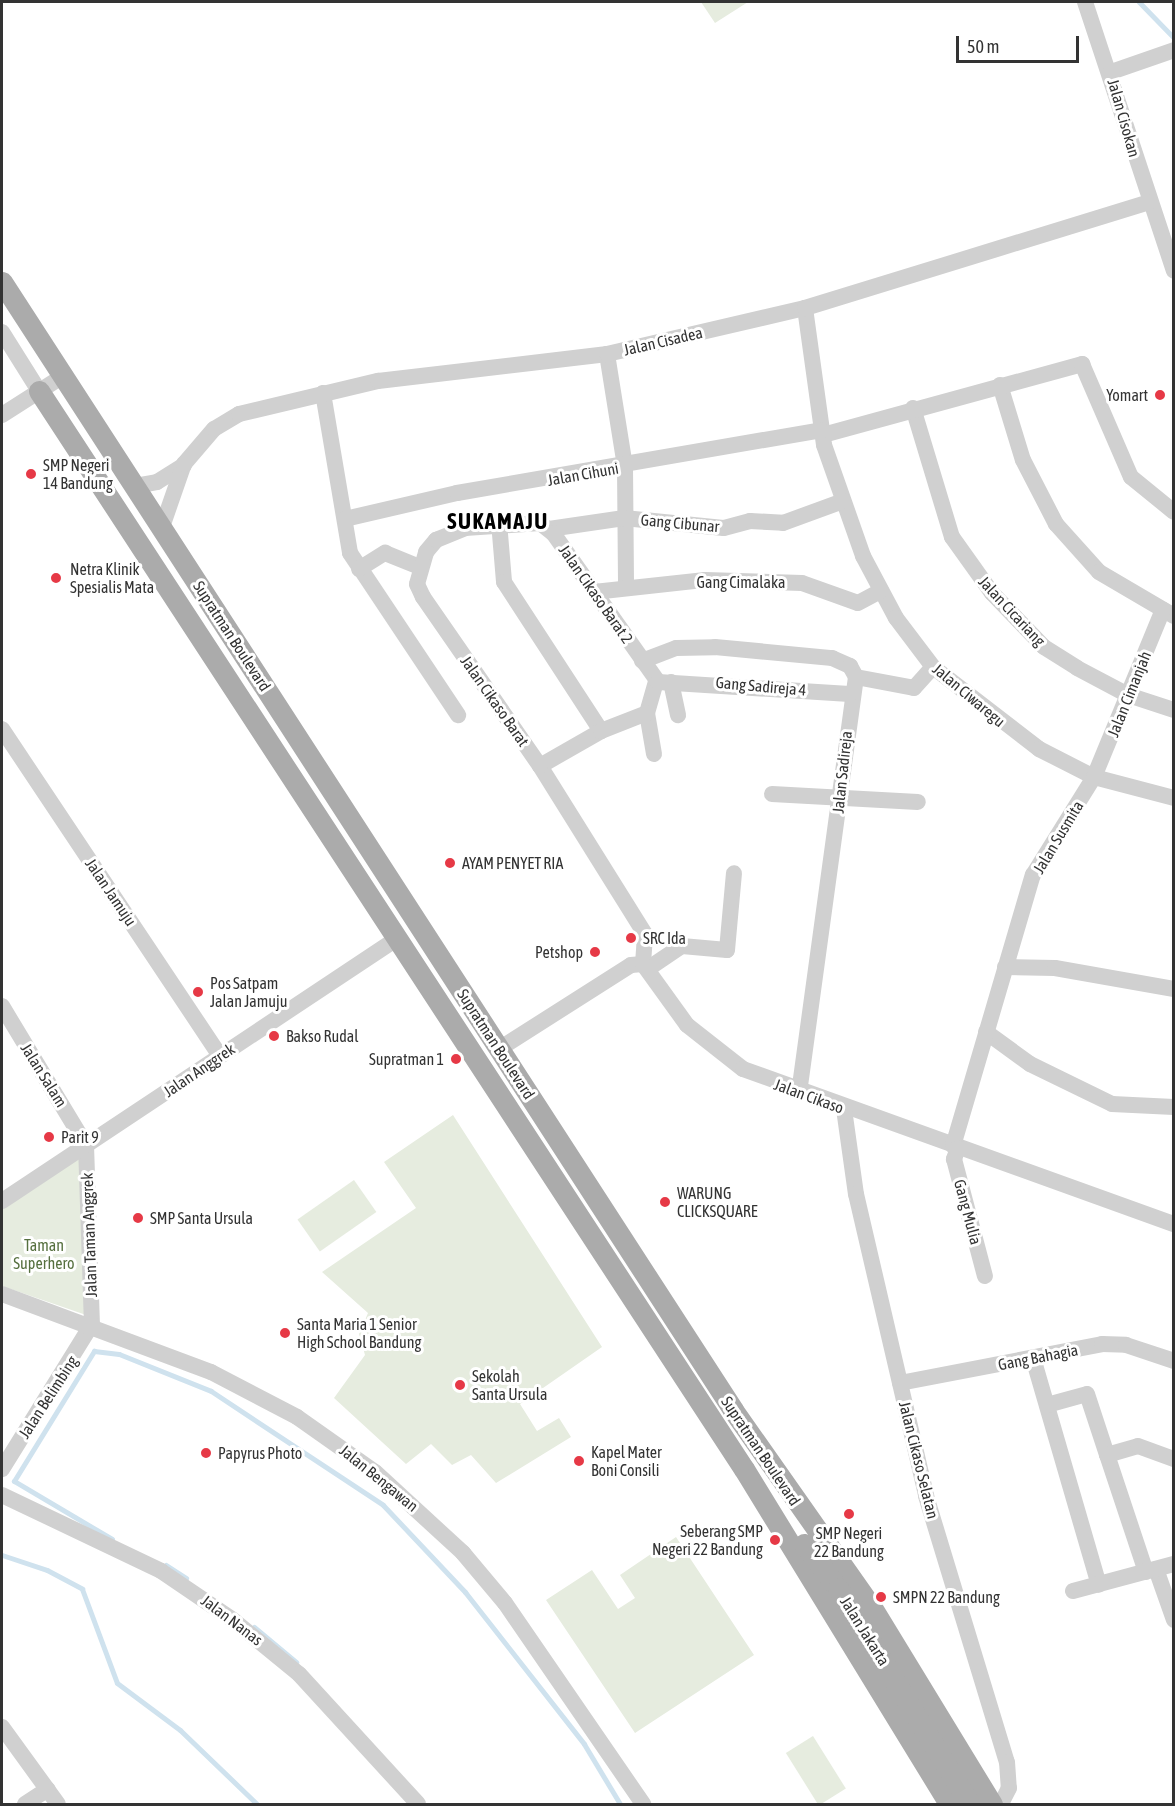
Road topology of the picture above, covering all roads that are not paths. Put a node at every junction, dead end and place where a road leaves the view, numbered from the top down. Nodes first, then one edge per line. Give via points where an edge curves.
1 (1085, 2) edge
2 (1166, 53) edge
3 (1111, 72) junction
4 (1149, 202) junction
5 (1173, 270) edge
6 (2, 282) edge
7 (805, 308) junction
8 (2, 332) edge
9 (607, 354) junction
10 (63, 376) junction
11 (1000, 385) junction
12 (39, 390) junction
13 (322, 393) junction
14 (913, 408) junction
15 (2, 415) edge
16 (822, 432) junction
17 (184, 464) junction
18 (625, 467) junction
19 (135, 486) junction
20 (843, 501) junction
21 (1173, 512) edge
22 (624, 518) junction
23 (345, 519) junction
24 (499, 522) junction
25 (162, 527) junction
26 (549, 529) junction
27 (419, 567) junction
28 (359, 569) junction
29 (627, 588) junction
30 (881, 591) junction
31 (594, 592) junction
32 (1168, 613) edge
33 (642, 661) junction
34 (933, 666) junction
35 (855, 676) junction
36 (664, 681) junction
37 (850, 694) junction
38 (1128, 695) junction
39 (1173, 710) edge
40 (647, 712) junction
41 (678, 715) dead end
42 (458, 716) dead end
43 (2, 729) edge
44 (601, 731) junction
45 (654, 754) dead end
46 (540, 766) junction
47 (1094, 777) junction
48 (772, 794) dead end
49 (840, 796) junction
50 (1173, 798) edge
51 (918, 802) dead end
52 (734, 873) dead end
53 (396, 939) junction
54 (646, 966) junction
55 (1005, 967) junction
56 (1173, 989) edge
57 (2, 1006) edge
58 (986, 1032) junction
59 (499, 1048) junction
60 (220, 1056) junction
61 (799, 1092) junction
62 (1173, 1107) edge
63 (844, 1109) junction
64 (86, 1145) junction
65 (955, 1147) junction
66 (2, 1201) edge
67 (1173, 1224) edge
68 (985, 1276) dead end
69 (2, 1294) edge
70 (92, 1324) junction
71 (1033, 1358) junction
72 (1173, 1361) edge
73 (900, 1383) junction
74 (1047, 1405) junction
75 (1107, 1455) junction
76 (1173, 1459) edge
77 (2, 1469) edge
78 (744, 1469) junction
79 (2, 1495) edge
80 (1173, 1564) edge
81 (1151, 1570) junction
82 (1099, 1585) junction
83 (1073, 1591) dead end
84 (1173, 1620) edge
85 (2, 1727) edge
86 (48, 1789) junction
87 (25, 1804) edge
88 (58, 1804) edge
89 (418, 1804) edge
90 (644, 1804) edge
91 (950, 1804) edge
92 (970, 1804) edge
93 (992, 1804) edge
94 (1001, 1804) edge

1 - 3 street, Jalan Cisokan
2 - 3 street
3 - 4 street, Jalan Cisokan
4 - 5 street, Jalan Cisokan
4 - 7 street, Jalan Cisadea
6 - 10 main road, Supratman Boulevard
7 - 9 street, Jalan Cisadea
7 - 16 street, Jalan Ciwaregu
8 - 12 street, Supratman Boulevard
9 - 13 street, Jalan Cisadea
9 - 18 street
10 - 12 street
10 - 19 main road, Supratman Boulevard
11 - 14 street
11 - 21 street via 1074,363 1086,367 1127,470
11 - 32 street via 1023,460 1056,524 1099,572
12 - 15 street
12 - 53 main road, Supratman Boulevard
13 - 17 street, Jalan Cisadea via 239,414 214,429
13 - 23 street
14 - 16 street
14 - 38 street, Jalan Cicariang via 952,537 972,568 1044,647
16 - 18 street, Jalan Cihuni
16 - 20 street, Jalan Ciwaregu
17 - 19 street, Jalan Cisadea via 157,482
17 - 25 street, Jalan Cisadea
18 - 22 street
18 - 23 street, Jalan Cihuni via 457,493
19 - 25 main road, Supratman Boulevard
20 - 22 street, Gang Cibunar via 792,521 724,528
20 - 30 street, Jalan Ciwaregu
22 - 26 street, Gang Cibunar
22 - 29 street
23 - 28 street via 350,553
24 - 26 street via 531,521
24 - 27 street via 436,540
24 - 44 street via 506,585
25 - 59 main road, Supratman Boulevard
26 - 31 street, Jalan Cikaso Barat 2
27 - 28 street via 385,553
27 - 46 street, Jalan Cikaso Barat via 423,597
28 - 42 street
29 - 30 street, Gang Cimalaka via 705,580 802,583 858,603
29 - 31 street, Gang Cimalaka
30 - 34 street, Jalan Ciwaregu
31 - 33 street, Jalan Cikaso Barat 2
32 - 38 street, Jalan Cimanjah
33 - 35 street via 676,648 716,647 832,658 850,666
33 - 36 street, Jalan Cikaso Barat 2
34 - 35 street via 914,688
34 - 47 street, Jalan Ciwaregu via 1010,730
35 - 37 street, Jalan Sadireja
36 - 37 street, Gang Sadireja 4
36 - 40 street
36 - 41 street
37 - 49 street, Jalan Sadireja
38 - 39 street, Jalan Cicariang
38 - 47 street, Jalan Cimanjah
40 - 44 street
40 - 45 street
43 - 60 street, Jalan Jamuju
44 - 46 street
46 - 54 street, Jalan Cikaso Barat via 645,934
47 - 50 street, Jalan Ciwaregu
47 - 55 street, Jalan Susmita via 1065,831 1038,864
48 - 49 street
49 - 51 street
49 - 61 street, Jalan Sadireja
52 - 54 street via 727,950 687,945
53 - 60 street, Jalan Anggrek
53 - 78 main road, Supratman Boulevard
54 - 59 street via 631,966
54 - 61 street, Jalan Cikaso via 701,1039 743,1069
55 - 56 street via 1054,968
55 - 58 street, Jalan Susmita
57 - 64 street, Jalan Salam
58 - 62 street via 1030,1064 1112,1104
58 - 65 street, Jalan Susmita
59 - 93 main road, Supratman Boulevard via 733,1410 871,1606
60 - 64 street, Jalan Anggrek
61 - 63 street, Jalan Cikaso
63 - 65 street, Jalan Cikaso
63 - 73 street, Jalan Cikaso Selatan via 856,1194
64 - 66 street, Jalan Anggrek
64 - 70 street, Jalan Taman Anggrek
65 - 67 street, Jalan Cikaso
65 - 68 street, Gang Mulia via 954,1159
69 - 70 street, Jalan Bengawan
70 - 77 street, Jalan Belimbing
70 - 90 street, Jalan Bengawan via 256,1394 338,1445 408,1499 505,1603
71 - 72 street, Gang Bahagia via 1102,1344 1126,1345
71 - 73 street, Gang Bahagia
71 - 74 street
73 - 94 street, Jalan Cikaso Selatan via 926,1496 1007,1762 1009,1788
74 - 75 street via 1087,1394
74 - 82 street
75 - 76 street via 1138,1446
75 - 81 street
78 - 91 main road, Supratman Boulevard
78 - 92 main road, Jalan Jakarta via 838,1588
79 - 89 street, Jalan Nanas via 161,1571 232,1620 299,1674
80 - 81 street
81 - 82 street
81 - 84 street
82 - 83 street
85 - 86 street
86 - 87 street
86 - 88 street

